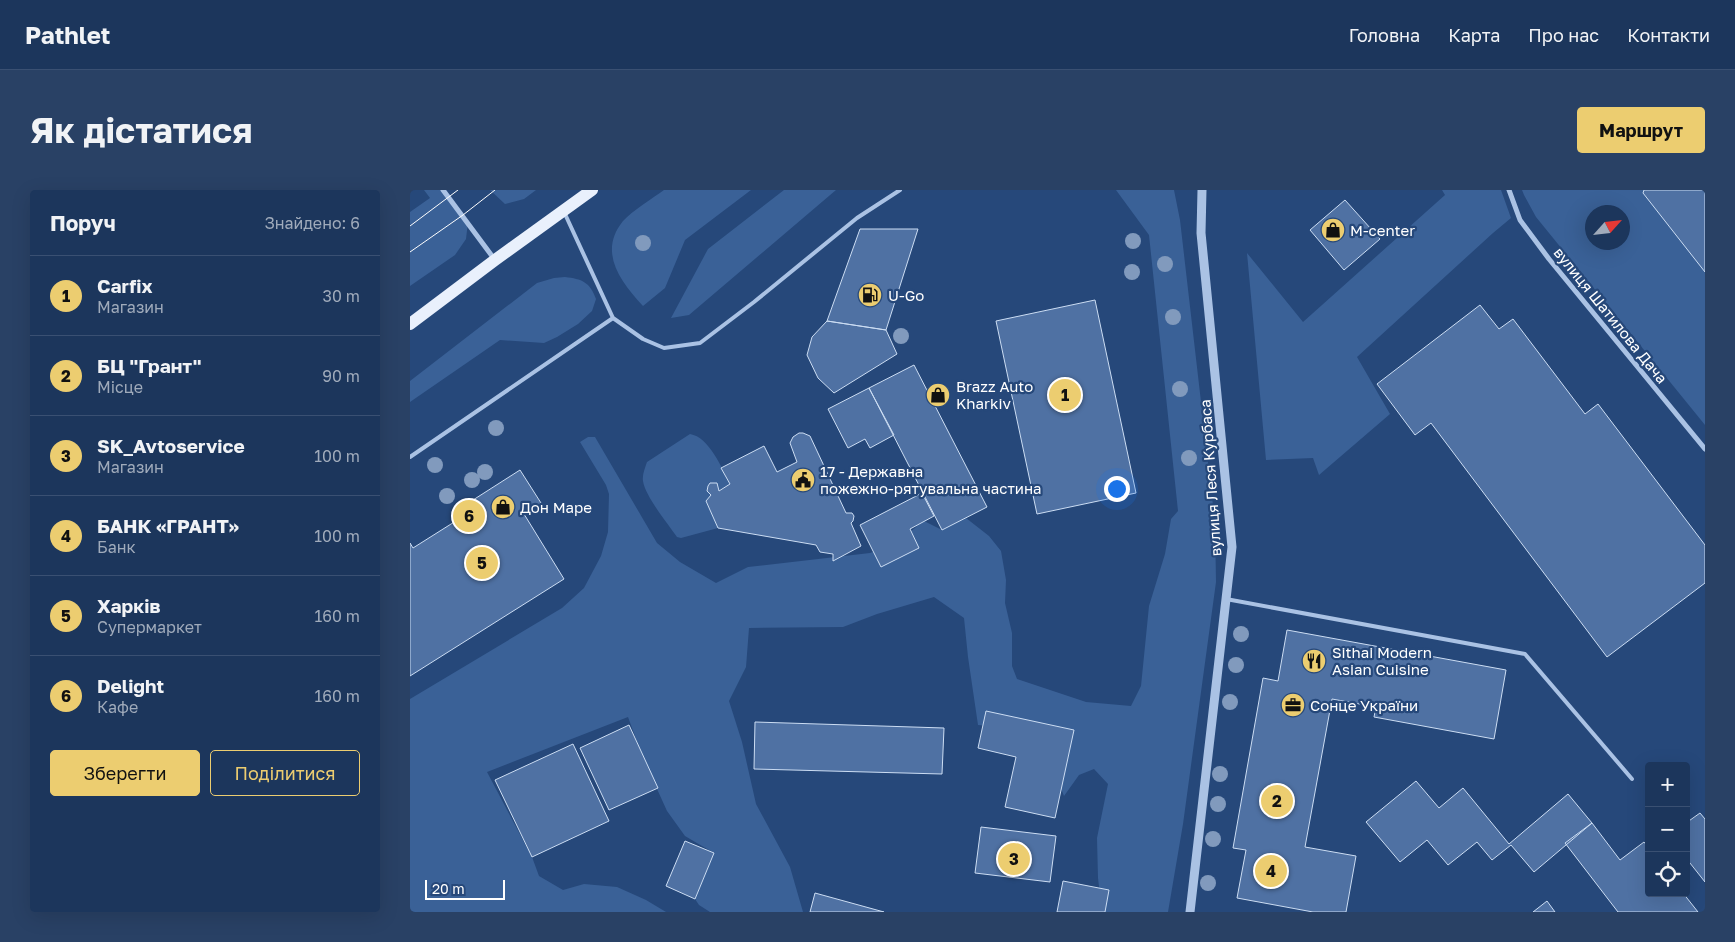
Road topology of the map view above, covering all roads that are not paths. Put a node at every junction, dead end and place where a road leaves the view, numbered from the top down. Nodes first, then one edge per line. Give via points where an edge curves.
1 (444, 190) edge
2 (592, 190) edge
3 (900, 190) edge
4 (1202, 190) edge
5 (1509, 190) edge
6 (564, 212) junction
7 (495, 260) junction
8 (613, 318) junction
9 (410, 324) edge
10 (1705, 448) edge
11 (410, 457) edge
12 (1226, 599) junction
13 (1632, 779) dead end
14 (1190, 912) edge

1 - 7 street
2 - 6 main road
3 - 8 lane via 857,218 700,343 664,348 643,339
4 - 12 street, вулиця Леся Курбаса via 1201,233 1232,547
5 - 10 street, вулиця Шатилова Дача via 1520,220 1549,259
6 - 7 main road
6 - 8 lane
7 - 9 main road
8 - 11 lane
12 - 13 lane via 1525,654
12 - 14 street, вулиця Леся Курбаса

